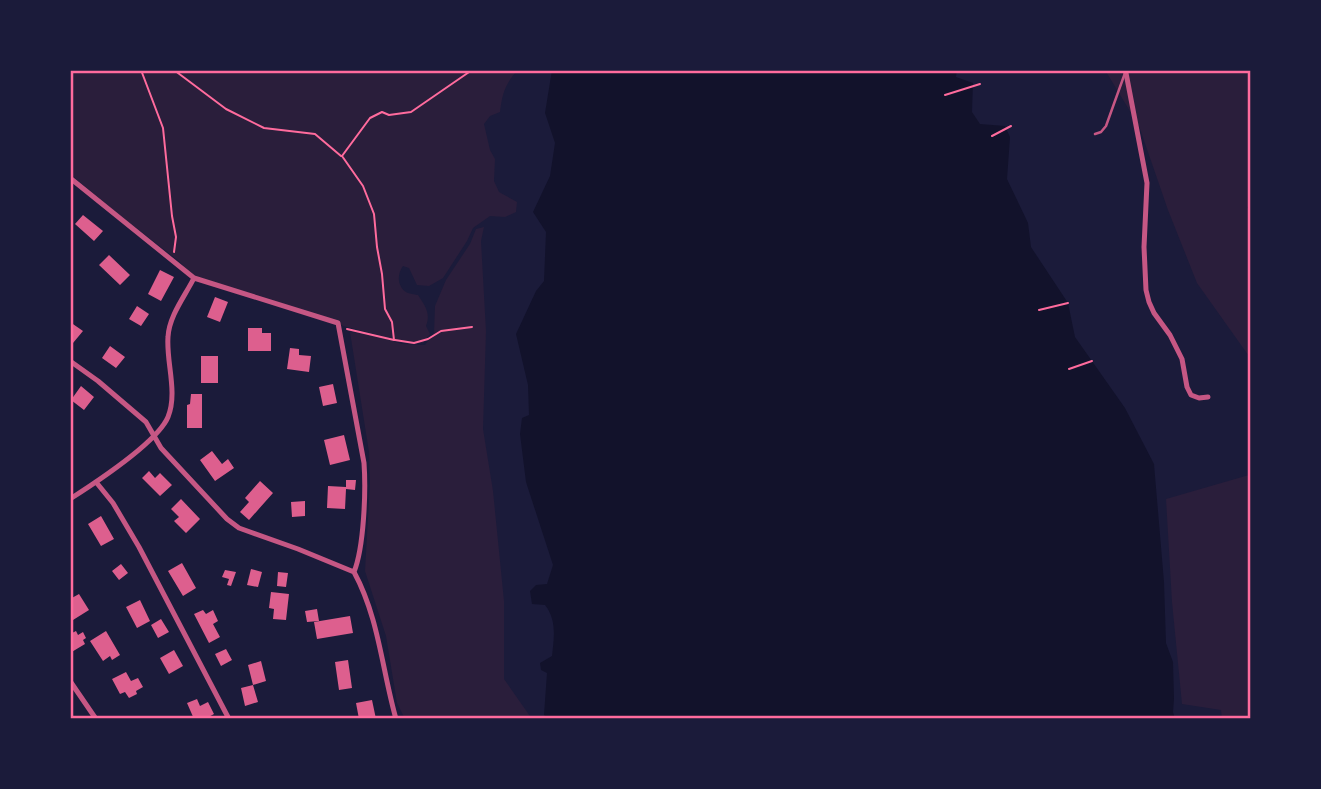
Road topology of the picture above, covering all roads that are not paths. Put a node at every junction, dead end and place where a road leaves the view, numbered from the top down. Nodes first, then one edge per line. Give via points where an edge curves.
1 (1126, 71) edge
2 (1095, 134) dead end
3 (70, 178) edge
4 (194, 278) junction
5 (70, 361) edge
6 (1208, 397) dead end
7 (155, 436) junction
8 (96, 482) junction
9 (70, 499) edge
10 (354, 572) junction
11 (70, 681) edge
12 (96, 719) edge
13 (229, 719) edge
14 (396, 719) edge

1 - 2 lane via 1106,126
1 - 6 street via 1147,183 1144,247 1149,302 1182,359 1191,395
3 - 4 street
4 - 7 street via 171,322 170,408
4 - 10 street via 338,323 365,477
5 - 7 street via 146,422
7 - 8 street
7 - 10 street via 239,528
8 - 9 street
8 - 13 street via 139,547
10 - 14 street via 378,638
11 - 12 street

